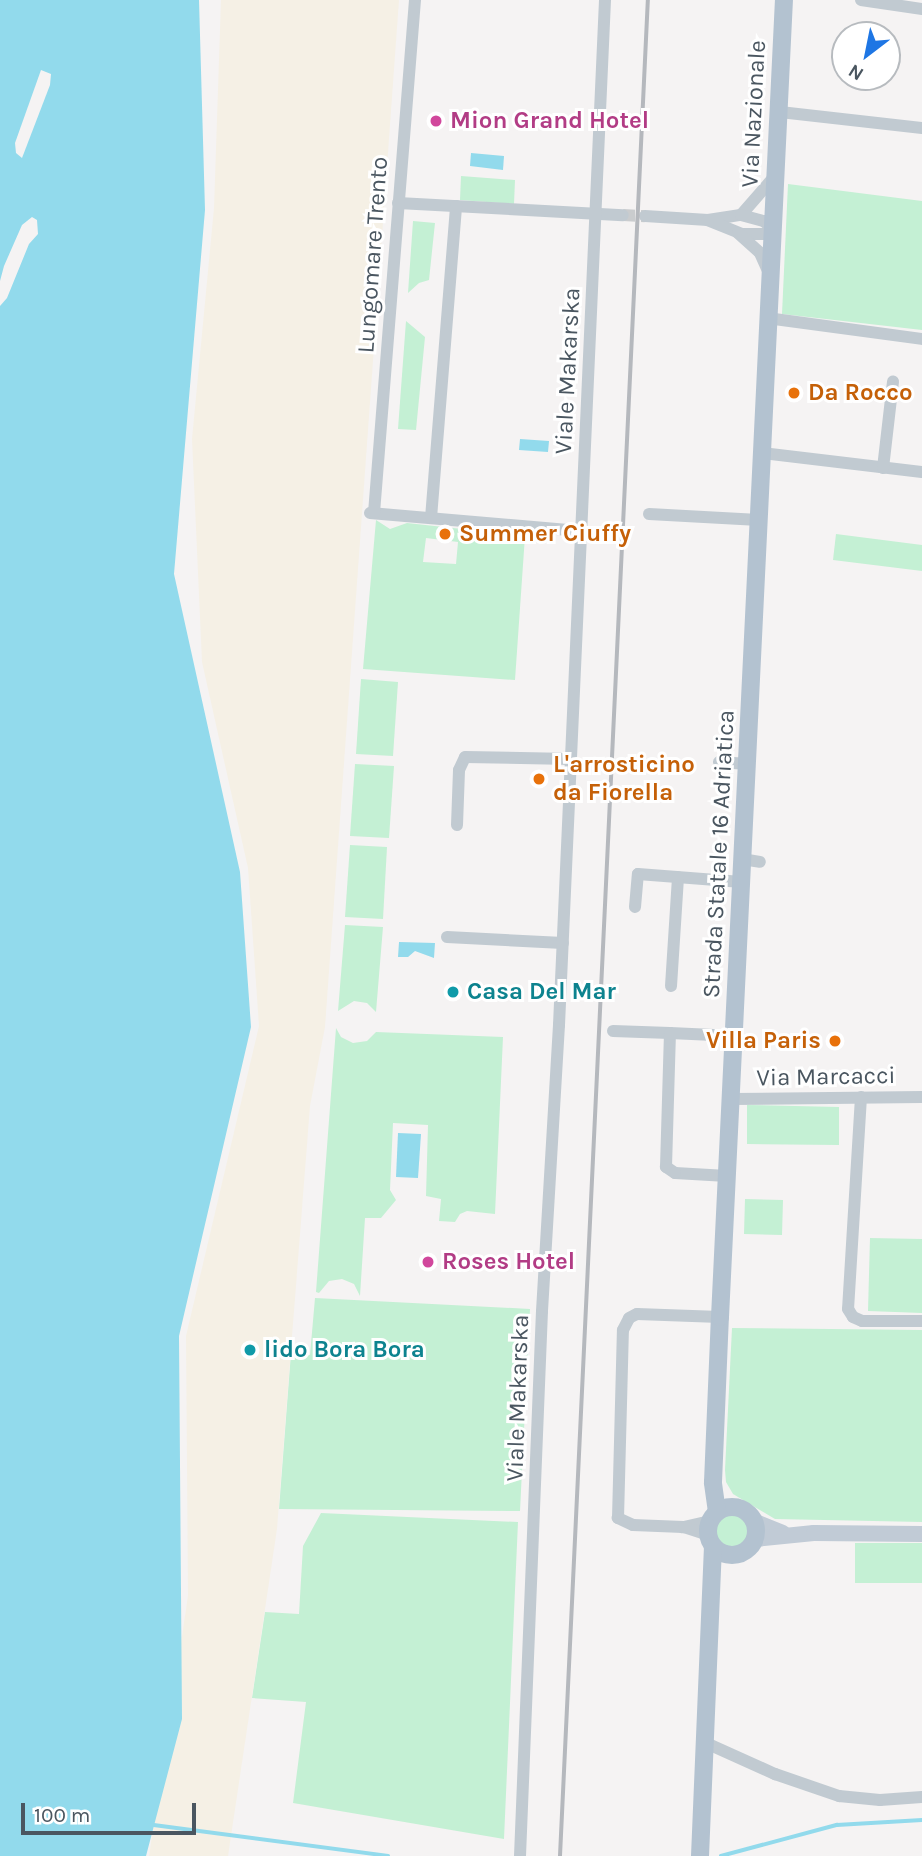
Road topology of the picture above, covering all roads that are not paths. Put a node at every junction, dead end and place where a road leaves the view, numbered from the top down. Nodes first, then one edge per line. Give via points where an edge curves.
1 (415, 0) edge
2 (605, 0) edge
3 (784, 0) edge
4 (861, 0) edge
5 (922, 9) edge
6 (780, 112) junction
7 (922, 128) edge
8 (776, 176) junction
9 (398, 203) junction
10 (456, 206) junction
11 (596, 213) junction
12 (623, 215) tunnel mouth
13 (741, 215) junction
14 (645, 216) tunnel mouth
15 (708, 220) junction
16 (773, 230) junction
17 (737, 233) junction
18 (771, 276) junction
19 (767, 318) junction
20 (922, 339) edge
21 (893, 382) dead end
22 (762, 453) junction
23 (883, 468) junction
24 (922, 472) edge
25 (649, 514) dead end
26 (431, 518) junction
27 (758, 520) junction
28 (582, 531) junction
29 (571, 760) junction
30 (719, 762) dead end
31 (748, 764) junction
32 (457, 825) dead end
33 (678, 877) junction
34 (742, 881) junction
35 (635, 907) dead end
36 (447, 937) dead end
37 (563, 943) junction
38 (671, 986) dead end
39 (613, 1031) dead end
40 (670, 1033) junction
41 (735, 1036) junction
42 (861, 1097) junction
43 (922, 1097) edge
44 (731, 1099) junction
45 (727, 1176) junction
46 (720, 1317) junction
47 (922, 1321) edge
48 (754, 1521) junction
49 (715, 1525) junction
50 (786, 1534) junction
51 (922, 1534) edge
52 (755, 1539) junction
53 (737, 1555) junction
54 (710, 1591) junction
55 (706, 1743) junction
56 (922, 1797) edge
57 (521, 1853) edge
58 (700, 1856) edge

1 - 9 street, Lungomare Trento
2 - 11 street, Viale Makarska
3 - 6 main road, Via Nazionale
4 - 5 street
6 - 7 street
6 - 8 main road, Via Nazionale
8 - 13 street
8 - 16 main road, Via Nazionale
9 - 10 street
9 - 26 street, Lungomare Trento via 372,513
10 - 11 street
10 - 26 street
11 - 12 street
11 - 28 street, Viale Makarska
13 - 15 street
13 - 16 street
14 - 15 street
15 - 17 street
16 - 17 street via 759,235
16 - 18 main road, Strada Statale 16 Adriatica
17 - 18 street via 765,260
18 - 19 main road, Strada Statale 16 Adriatica
19 - 20 street
19 - 22 main road, Strada Statale 16 Adriatica
21 - 23 street
22 - 23 street
22 - 27 main road, Strada Statale 16 Adriatica
23 - 24 street
25 - 27 street
26 - 28 street
27 - 31 main road, Strada Statale 16 Adriatica
28 - 29 street, Viale Makarska
29 - 32 street via 465,757 459,766
29 - 37 street, Viale Makarska
30 - 31 street
31 - 34 main road, Strada Statale 16 Adriatica via 751,861
33 - 34 street
33 - 35 street via 638,874
33 - 38 street
34 - 41 main road, Strada Statale 16 Adriatica
36 - 37 street
37 - 57 street, Viale Makarska via 542,1311
39 - 40 street
40 - 41 street
40 - 45 street via 666,1167 675,1173
41 - 44 main road, Strada Statale 16 Adriatica
42 - 43 street, Via Marcacci
42 - 44 street, Via Marcacci
42 - 47 street via 848,1309 862,1321
44 - 45 main road, Strada Statale 16 Adriatica
45 - 46 main road, Strada Statale 16 Adriatica
46 - 49 main road, Strada Statale 16 Adriatica
46 - 49 street via 637,1314 629,1318 623,1330 617,1514 625,1524
48 - 49 main road via 744,1510
48 - 50 street
48 - 52 main road
49 - 53 main road via 724,1554
49 - 54 main road, Strada Statale 16 Adriatica
50 - 51 street
50 - 52 street
52 - 53 main road
53 - 54 main road
54 - 55 main road, Strada Statale 16 Adriatica
55 - 56 street via 831,1794 871,1800
55 - 58 main road, Strada Statale 16 Adriatica

